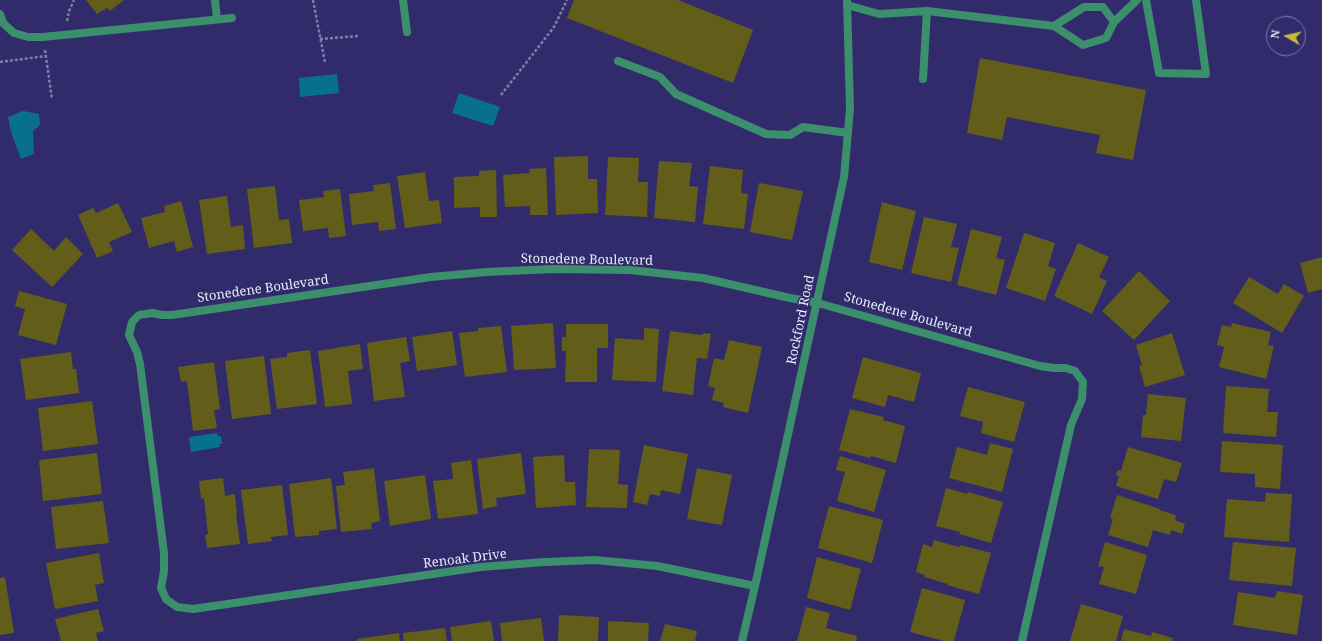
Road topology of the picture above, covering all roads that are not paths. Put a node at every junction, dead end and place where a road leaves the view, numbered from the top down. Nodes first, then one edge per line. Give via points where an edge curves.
1 (215, 0) edge
2 (403, 0) edge
3 (1137, 0) edge
4 (1146, 0) edge
5 (1196, 0) edge
6 (847, 2) edge
7 (927, 11) junction
8 (0, 14) edge
9 (232, 18) dead end
10 (217, 19) junction
11 (1114, 22) junction
12 (1054, 26) junction
13 (407, 32) dead end
14 (618, 61) dead end
15 (923, 79) dead end
16 (848, 133) junction
17 (818, 303) junction
18 (755, 586) junction
19 (177, 606) joint
20 (742, 641) edge
21 (1022, 641) edge

1 - 10 street
2 - 13 street
3 - 11 street
4 - 5 street via 1159,73 1206,74
6 - 7 street via 879,14
6 - 16 street, Rockford Road via 850,109
7 - 12 street
7 - 15 street
8 - 10 street via 3,23 14,33 28,37
9 - 10 street
11 - 12 street via 1103,6 1084,7
11 - 12 street via 1106,38 1083,44
14 - 16 street via 660,77 676,94 766,134 790,135 804,127
16 - 17 street, Rockford Road via 844,177
17 - 18 street, Rockford Road
17 - 19 street, Stonedene Boulevard via 703,278 630,270 553,268 431,277 172,315 139,315 132,322 128,335 137,352 143,387 164,553 161,588 166,599
17 - 21 street, Stonedene Boulevard via 1040,366 1066,368 1075,371 1083,382 1082,399 1071,425
18 - 19 street, Renoak Drive via 657,566 587,561 544,562 481,567 193,609
18 - 20 street, Rockford Road

